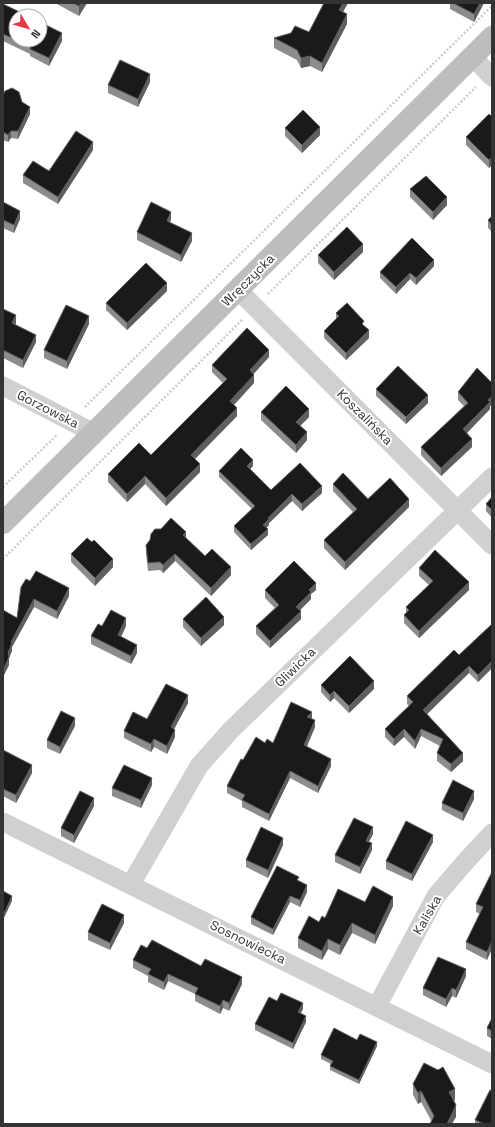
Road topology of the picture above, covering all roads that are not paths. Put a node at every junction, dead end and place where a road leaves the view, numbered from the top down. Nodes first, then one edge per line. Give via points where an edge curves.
1 (492, 37) edge
2 (472, 56) junction
3 (486, 80) edge
4 (238, 290) junction
5 (3, 386) edge
6 (94, 433) junction
7 (492, 477) edge
8 (459, 511) junction
9 (3, 523) edge
10 (492, 545) edge
11 (3, 822) edge
12 (492, 834) edge
13 (130, 884) junction
14 (377, 1006) junction
15 (492, 1064) edge

1 - 2 main road, Wręczycka
2 - 3 street
2 - 4 main road, Wręczycka
4 - 6 main road, Wręczycka
4 - 8 street, Koszalińska
5 - 6 street, Gorzowska
6 - 9 main road, Wręczycka
7 - 8 street, Gliwicka
8 - 10 street, Koszalińska
8 - 13 street, Gliwicka via 275,686 199,766
11 - 13 street, Sosnowiecka
12 - 14 street, Kaliska via 436,896
13 - 14 street, Sosnowiecka
14 - 15 street, Sosnowiecka

